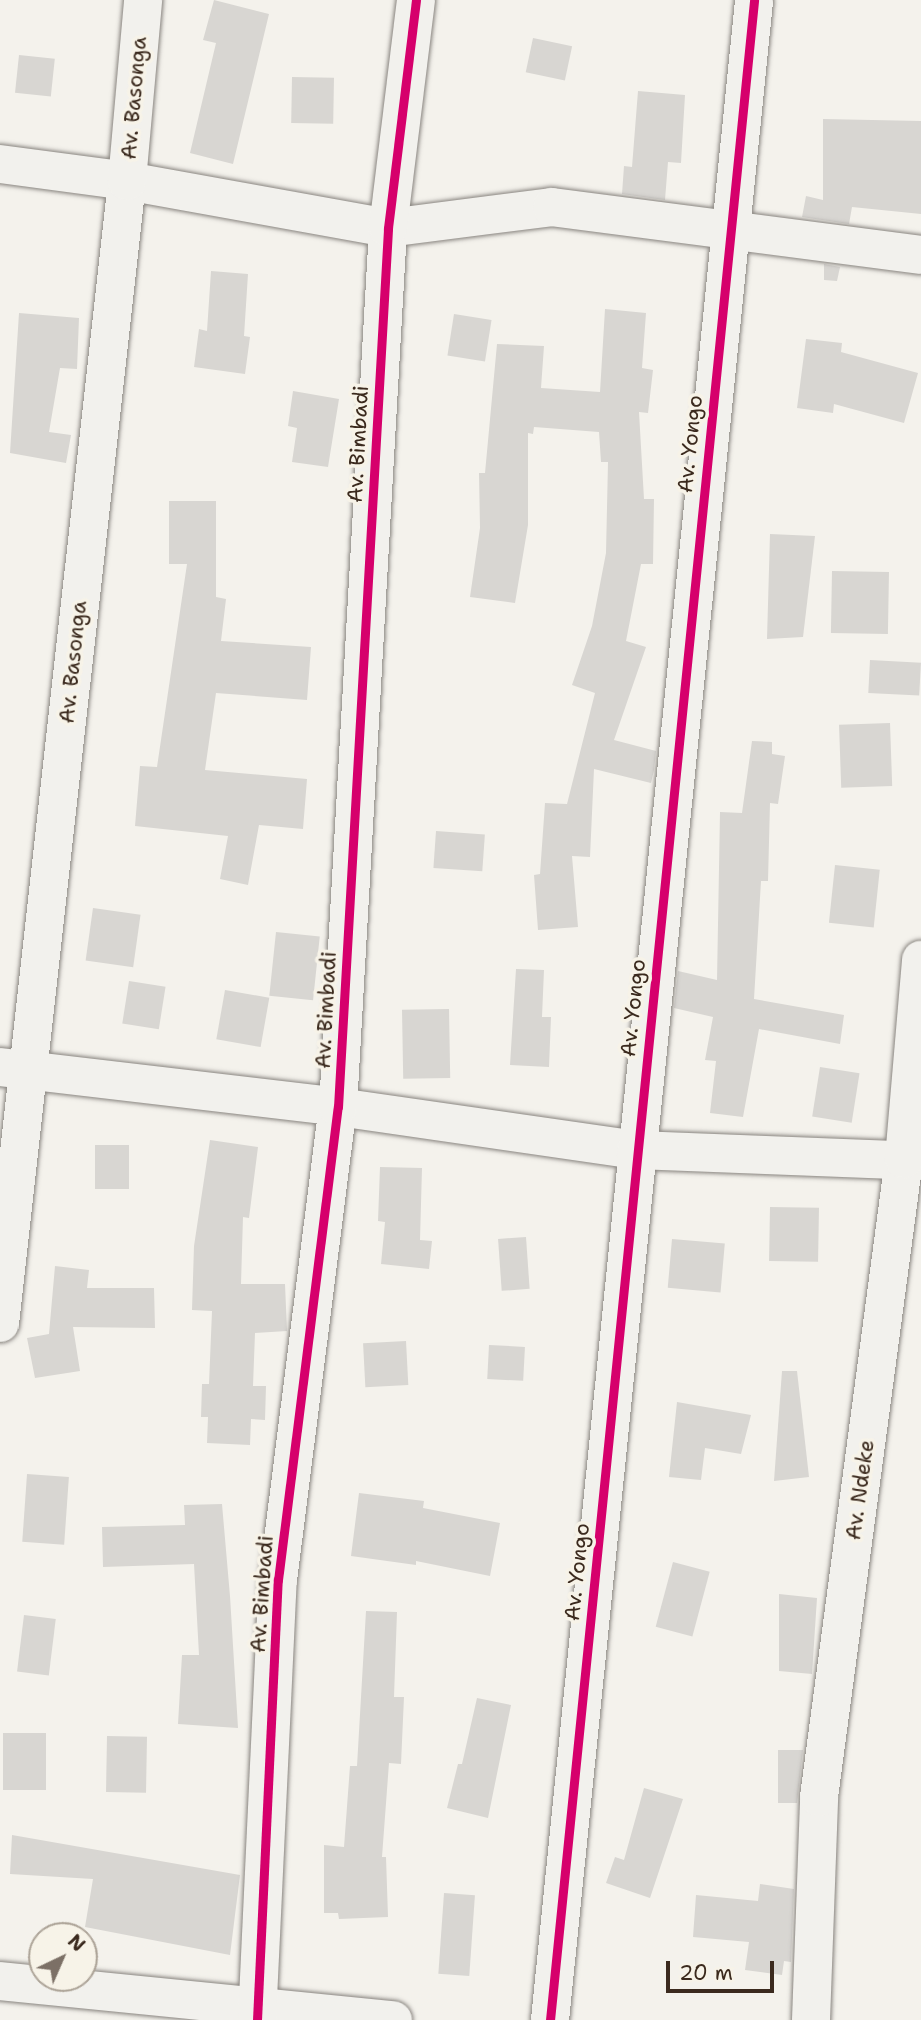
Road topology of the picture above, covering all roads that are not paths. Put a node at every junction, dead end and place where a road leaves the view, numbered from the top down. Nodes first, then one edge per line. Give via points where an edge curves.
1 (143, 0) edge
2 (416, 0) edge
3 (754, 0) edge
4 (0, 164) edge
5 (128, 181) junction
6 (388, 228) junction
7 (732, 230) junction
8 (921, 256) edge
9 (921, 960) edge
10 (15, 1067) edge
11 (338, 1107) junction
12 (636, 1150) junction
13 (913, 1160) edge
14 (0, 1323) edge
15 (0, 1981) edge
16 (258, 2012) edge
17 (393, 2020) edge
18 (550, 2020) edge
19 (811, 2020) edge

1 - 5 street, Av. Basonga
2 - 6 street, Av. Bimbadi
3 - 7 street, Av. Yongo
4 - 5 street
5 - 6 street
5 - 10 street, Av. Basonga
6 - 7 street via 552,207
6 - 11 street, Av. Bimbadi
7 - 8 street
7 - 12 street, Av. Yongo
9 - 13 street, Av. Ndeke
10 - 11 street
10 - 14 street, Av. Basonga
11 - 12 street
11 - 16 street, Av. Bimbadi via 278,1580
12 - 13 street
12 - 18 street, Av. Yongo
13 - 19 street, Av. Ndeke via 819,1797
15 - 16 street
16 - 17 street

